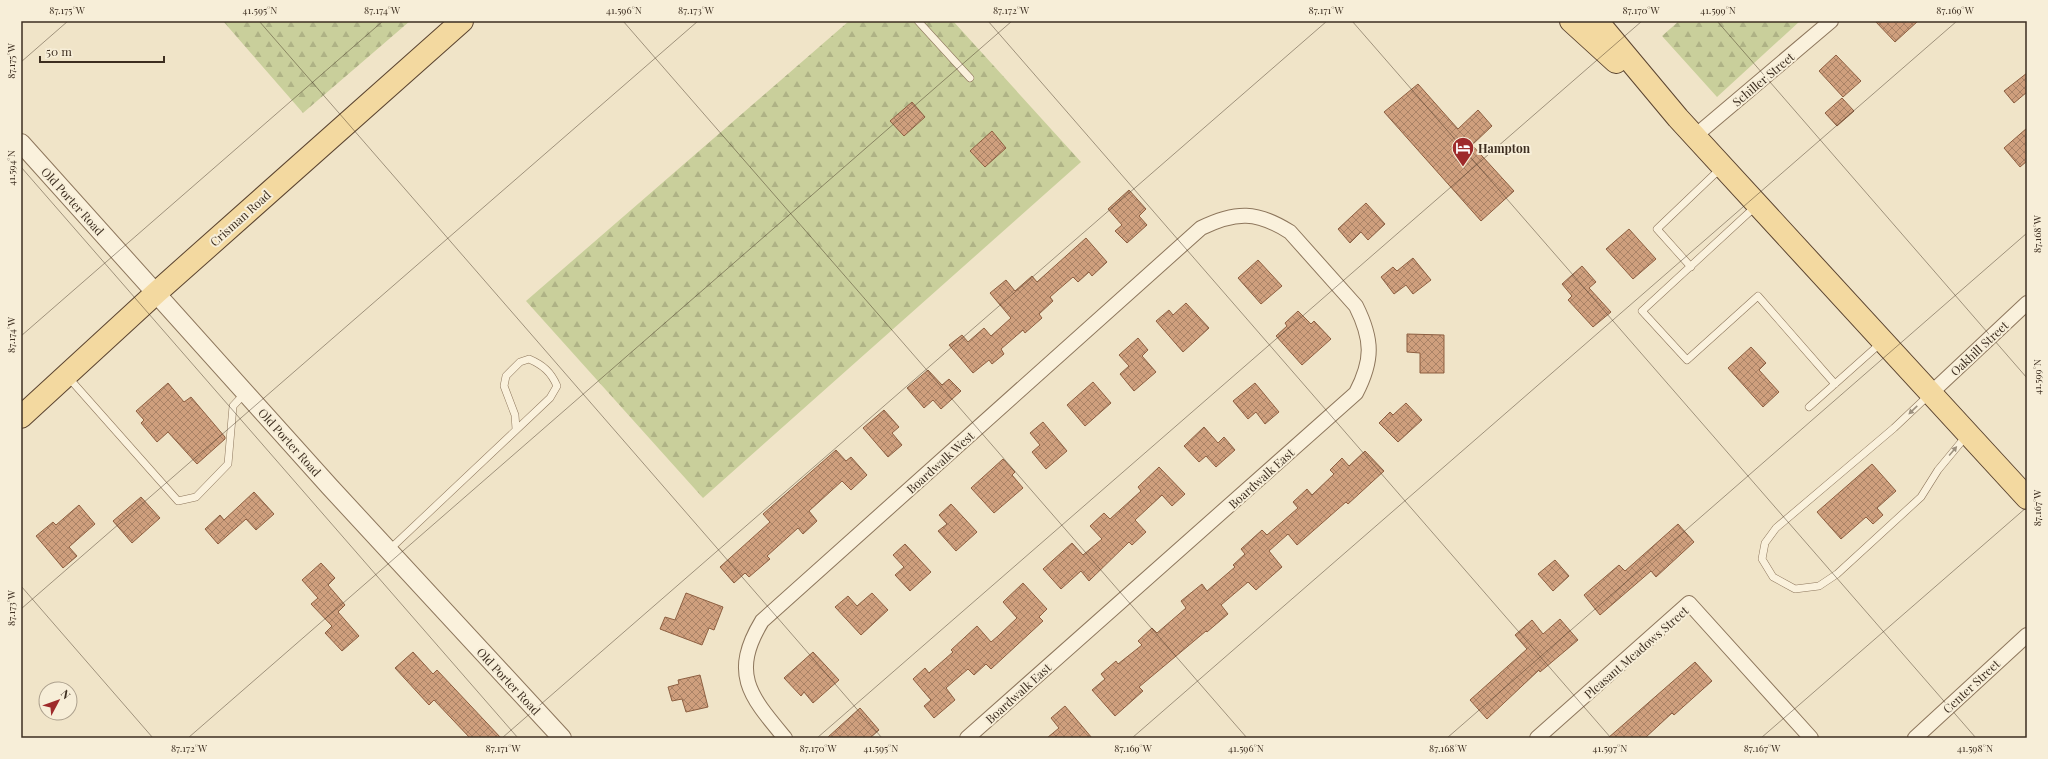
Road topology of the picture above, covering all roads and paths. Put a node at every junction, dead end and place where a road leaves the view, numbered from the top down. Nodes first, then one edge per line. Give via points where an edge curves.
1 (462, 21) edge
2 (918, 21) edge
3 (1571, 21) edge
4 (1597, 21) edge
5 (1832, 21) edge
6 (970, 78) dead end
7 (1678, 118) junction
8 (1695, 136) junction
9 (21, 143) edge
10 (1722, 166) junction
11 (1757, 204) junction
12 (1220, 219) joint
13 (1690, 267) junction
14 (156, 293) junction
15 (2027, 303) edge
16 (1883, 341) junction
17 (67, 375) junction
18 (1835, 384) junction
19 (246, 392) junction
20 (1931, 392) junction
21 (1809, 407) dead end
22 (21, 417) edge
23 (516, 429) junction
24 (1968, 433) junction
25 (2027, 498) edge
26 (389, 550) junction
27 (2027, 635) edge
28 (562, 738) edge
29 (785, 738) edge
30 (967, 738) edge
31 (1538, 738) edge
32 (1811, 738) edge
33 (1915, 738) edge

1 - 14 main road, Crisman Road
2 - 6 lane
3 - 7 main road
4 - 7 main road
5 - 8 street, Schiller Street
7 - 8 main road
8 - 10 main road
9 - 14 street, Old Porter Road
10 - 11 main road
10 - 13 lane via 1657,229
11 - 13 lane
11 - 16 main road
12 - 29 street, Boardwalk West via 1188,238 762,621 752,637 745,659 748,685 758,706
12 - 30 street, Boardwalk East via 1240,215 1258,216 1290,232 1356,306 1368,335 1369,356 1366,374 1356,393
13 - 18 lane via 1642,311 1687,360 1758,296
14 - 17 main road, Crisman Road
14 - 19 street, Old Porter Road
15 - 20 street, Oakhill Street
16 - 18 lane
16 - 20 main road
17 - 19 lane via 178,501 196,497 228,464 233,406
17 - 22 main road, Crisman Road
18 - 21 lane
19 - 26 street, Old Porter Road
20 - 24 main road
20 -> 24 lane via 1894,428 1776,528 1765,544 1762,559 1773,577 1795,589 1819,586 1837,574 1921,497 1938,470
23 - 23 lane via 550,398 557,386 552,375 541,364 529,359 520,362 506,376 504,386 515,415
23 - 26 lane
24 - 25 main road
26 - 28 street, Old Porter Road
27 - 33 street, Center Street
31 - 32 street, Pleasant Meadows Street via 1689,604

